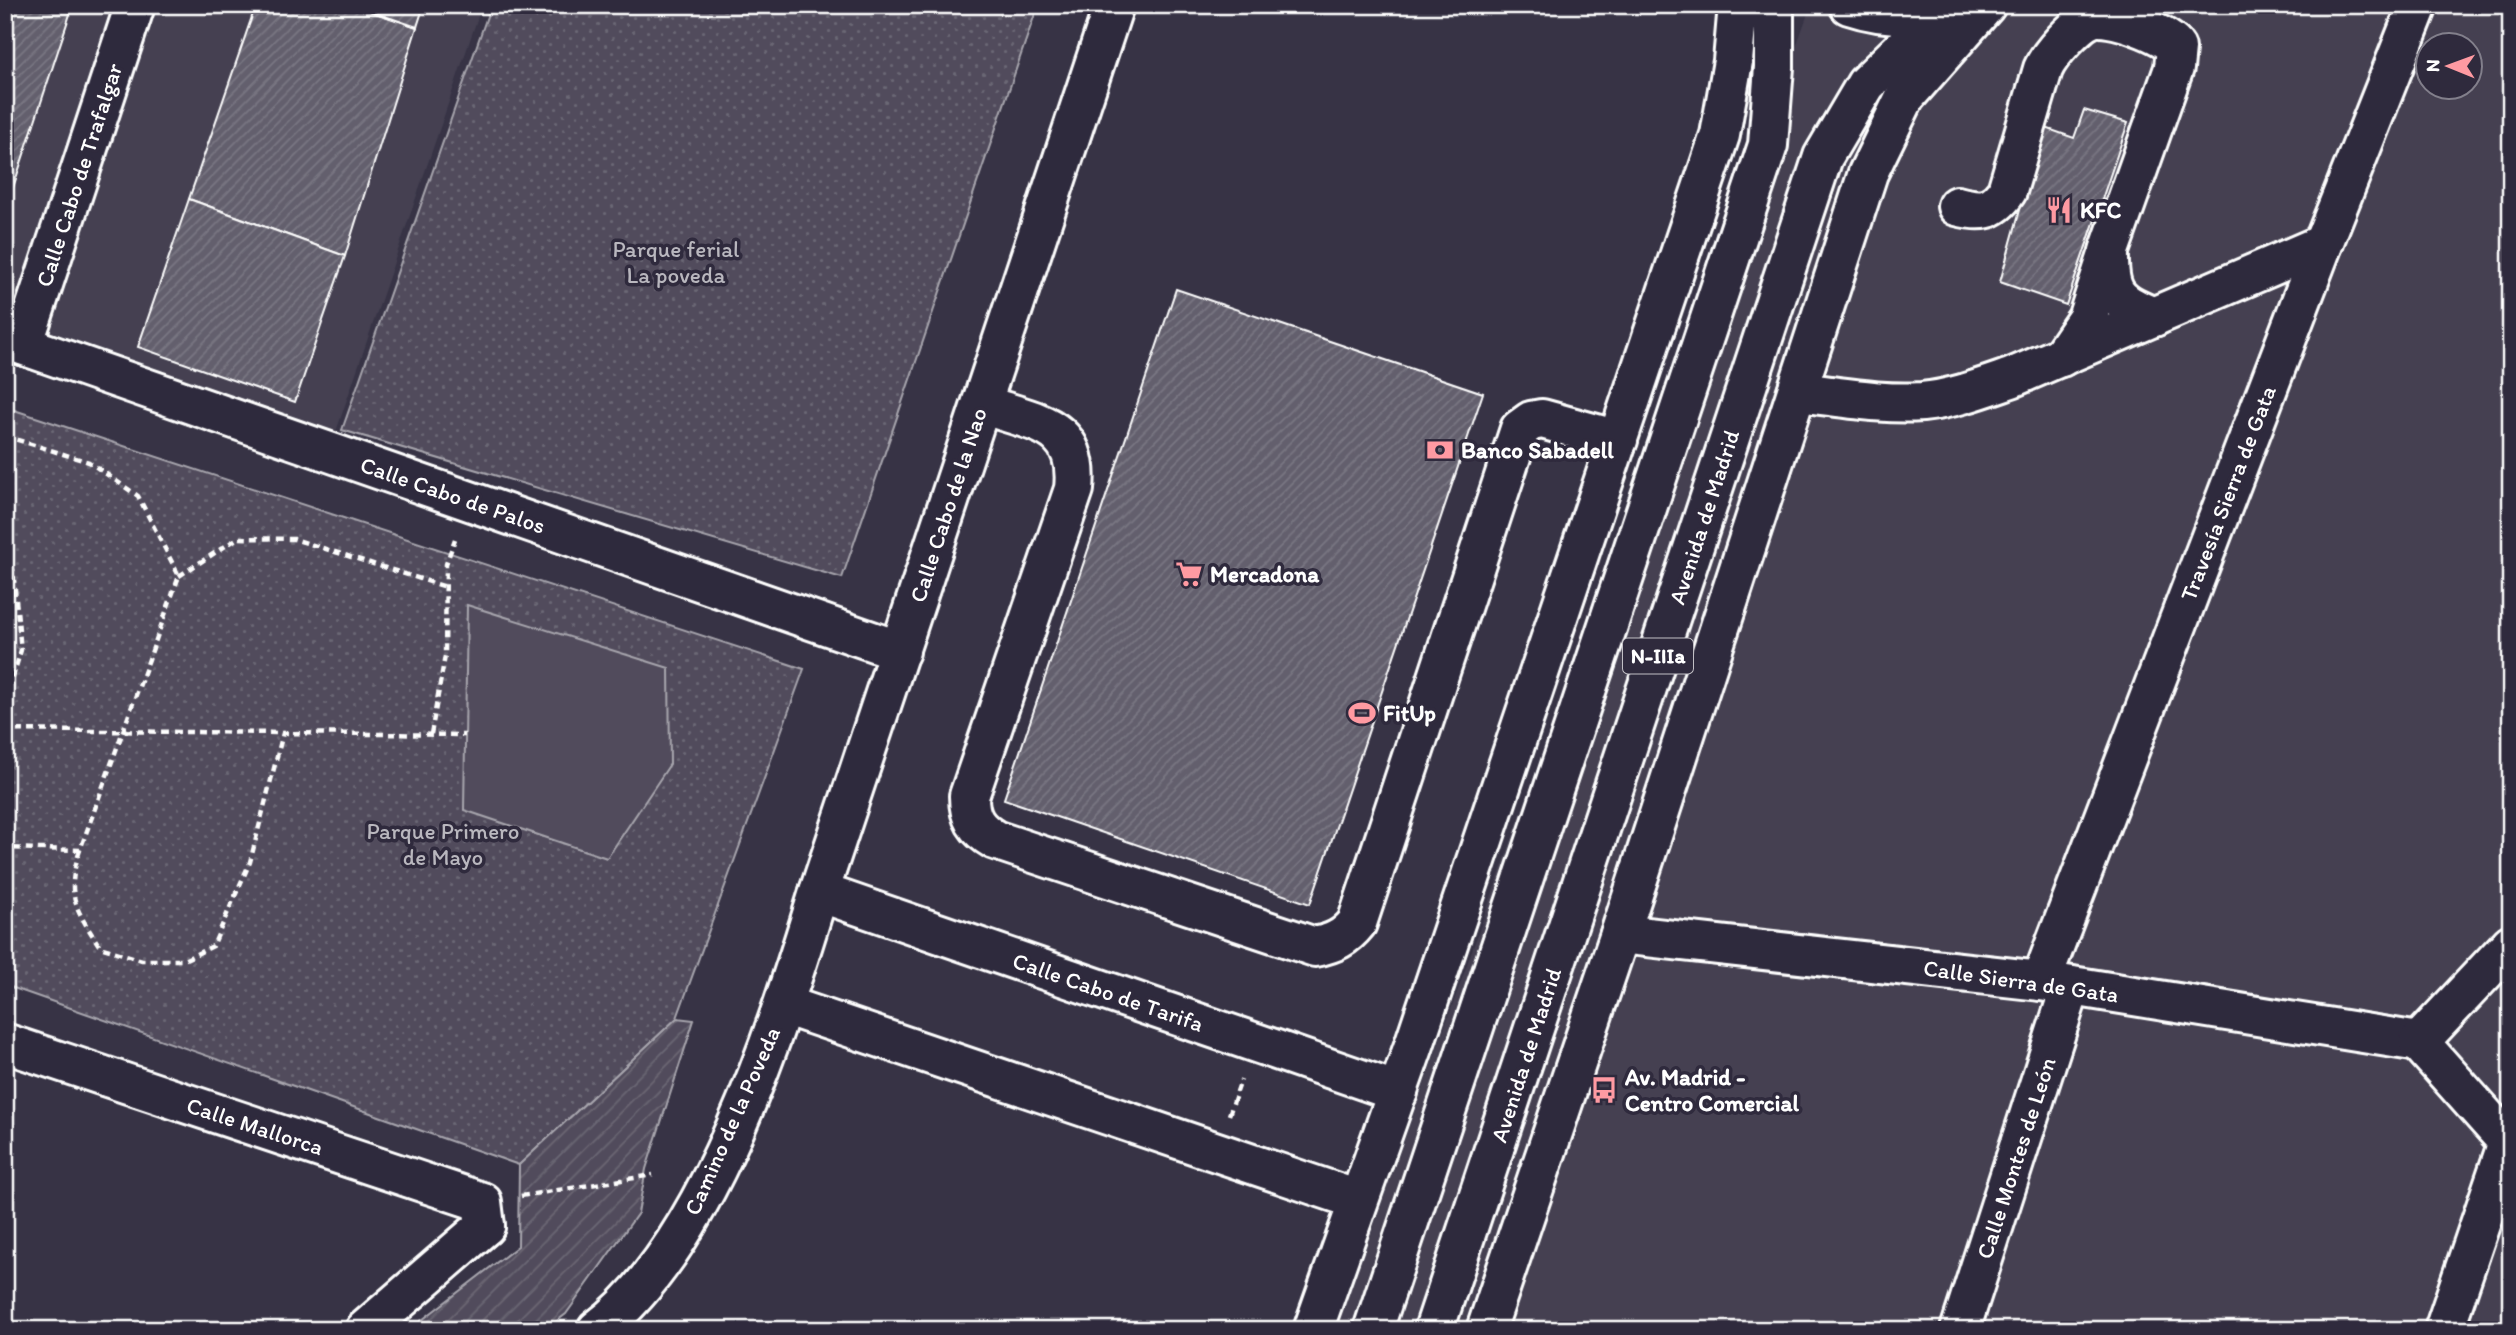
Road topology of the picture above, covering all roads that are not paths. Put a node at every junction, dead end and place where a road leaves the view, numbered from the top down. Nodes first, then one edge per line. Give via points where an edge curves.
1 (135, 5) edge
2 (1114, 5) edge
3 (1738, 5) edge
4 (1774, 5) edge
5 (1849, 5) edge
6 (1973, 5) edge
7 (1986, 5) edge
8 (2418, 5) edge
9 (1937, 15) junction
10 (1957, 206) dead end
11 (2323, 244) junction
12 (2109, 251) junction
13 (2154, 317) junction
14 (14, 342) edge
15 (2061, 357) junction
16 (1797, 392) junction
17 (982, 404) junction
18 (1618, 440) junction
19 (900, 650) junction
20 (819, 892) junction
21 (1620, 934) junction
22 (2511, 944) edge
23 (2056, 984) junction
24 (784, 1005) junction
25 (2419, 1042) junction
26 (5, 1043) edge
27 (1398, 1092) junction
28 (1358, 1200) junction
29 (365, 1330) edge
30 (597, 1330) edge
31 (1314, 1330) edge
32 (1373, 1330) edge
33 (1434, 1330) edge
34 (1486, 1330) edge
35 (1960, 1330) edge
36 (2444, 1330) edge

1 - 14 main road, Calle Cabo de Trafalgar
2 - 17 main road, Calle Cabo de la Nao
3 - 18 main road via 1720,135
4 - 32 main road, N-IIIa via 1768,145
5 - 9 main road, N-IIIa via 1876,14
6 - 9 main road, N-IIIa
7 - 16 main road via 1905,97 1868,173
8 - 11 main road, Travesía Sierra de Gata
9 - 33 main road, Avenida de Madrid / N-IIIa via 1866,83 1823,157
10 - 12 main road via 1978,212 2003,197 2048,58 2086,21 2101,17 2162,34 2176,48 2174,68
11 - 13 main road
11 - 23 main road, Travesía Sierra de Gata
12 - 13 main road via 2115,295
12 - 15 main road via 2087,319
13 - 15 main road
14 - 19 main road, Calle Cabo de Palos
15 - 16 main road via 1965,394 1923,402
16 - 21 main road
17 - 18 main road via 1061,434 1076,472 969,796 975,824 995,840 1315,947 1333,944 1357,923 1520,429 1542,419
17 - 19 main road, Calle Cabo de la Nao
18 - 27 main road
19 - 20 main road, Calle Cabo de la Nao
20 - 24 main road, Calle Cabo de la Nao
20 - 27 main road, Calle Cabo de Tarifa
21 - 23 main road, Calle Sierra de Gata
21 - 34 main road
22 - 25 main road
23 - 25 main road, Calle Sierra de Gata
23 - 35 main road, Calle Montes de León
24 - 28 main road
24 - 30 main road, Camino de la Poveda via 713,1176 664,1262
25 - 36 main road via 2508,1142
26 - 29 main road, Calle Mallorca via 484,1214
27 - 28 main road
28 - 31 main road

